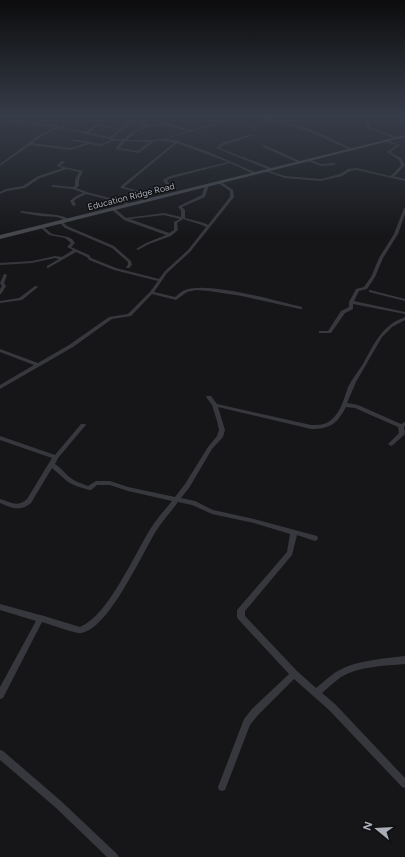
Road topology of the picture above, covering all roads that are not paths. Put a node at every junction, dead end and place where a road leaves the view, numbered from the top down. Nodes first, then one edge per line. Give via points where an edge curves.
1 (11, 157) edge
2 (159, 157) edge
3 (217, 157) edge
4 (241, 157) edge
5 (289, 157) edge
6 (320, 157) edge
7 (397, 157) edge
8 (400, 159) junction
9 (405, 159) edge
10 (308, 160) junction
11 (63, 162) dead end
12 (231, 162) junction
13 (300, 162) junction
14 (0, 164) edge
15 (334, 164) dead end
16 (66, 168) junction
17 (272, 169) junction
18 (266, 170) junction
19 (255, 173) junction
20 (390, 177) junction
21 (405, 180) edge
22 (219, 182) junction
23 (207, 185) junction
24 (53, 186) dead end
25 (74, 188) junction
26 (170, 189) dead end
27 (0, 193) edge
28 (86, 193) junction
29 (147, 194) dead end
30 (204, 196) junction
31 (207, 202) dead end
32 (130, 204) junction
33 (74, 205) dead end
34 (113, 209) junction
35 (405, 209) edge
36 (22, 212) dead end
37 (183, 218) junction
38 (125, 219) junction
39 (64, 221) junction
40 (41, 226) junction
41 (208, 227) junction
42 (170, 235) junction
43 (0, 237) edge
44 (138, 249) dead end
45 (75, 251) junction
46 (63, 258) junction
47 (0, 264) edge
48 (48, 267) dead end
49 (128, 267) dead end
50 (5, 275) dead end
51 (160, 280) junction
52 (36, 287) dead end
53 (370, 291) dead end
54 (0, 293) edge
55 (151, 293) junction
56 (405, 300) edge
57 (0, 302) edge
58 (351, 302) junction
59 (300, 308) dead end
60 (405, 313) edge
61 (405, 318) edge
62 (321, 332) dead end
63 (0, 350) edge
64 (38, 365) junction
65 (0, 387) edge
66 (209, 397) dead end
67 (348, 398) junction
68 (215, 405) junction
69 (345, 405) junction
70 (356, 406) junction
71 (83, 425) dead end
72 (403, 425) edge
73 (0, 438) edge
74 (391, 444) dead end
75 (56, 457) junction
76 (51, 465) junction
77 (177, 500) junction
78 (0, 501) edge
79 (294, 532) junction
80 (314, 538) dead end
81 (0, 607) edge
82 (42, 618) junction
83 (405, 660) edge
84 (294, 674) junction
85 (316, 694) junction
86 (0, 695) edge
87 (0, 754) edge
88 (405, 784) edge
89 (222, 788) dead end
90 (114, 857) edge

1 - 14 street
2 - 29 street via 122,187
3 - 12 street
4 - 17 street
5 - 13 street
6 - 10 main road, Education Ridge Road
7 - 8 street
8 - 9 street
8 - 20 street via 402,166
10 - 13 main road, Education Ridge Road
10 - 15 street via 318,165
11 - 16 street via 58,166
12 - 19 street
12 - 26 street via 171,177 165,181
13 - 17 main road, Education Ridge Road
16 - 25 street via 81,171 77,186
16 - 27 street
17 - 18 main road, Education Ridge Road
18 - 19 main road, Education Ridge Road
18 - 20 street via 285,177 319,180 341,176 345,171 354,169
19 - 22 main road, Education Ridge Road
20 - 21 street
22 - 23 main road, Education Ridge Road
22 - 41 street via 232,192 232,197
23 - 30 street
23 - 32 main road, Education Ridge Road
24 - 25 street
25 - 28 street
28 - 32 street
28 - 33 street via 74,199
30 - 31 street
30 - 37 street via 181,206
32 - 34 main road, Education Ridge Road
34 - 38 street
34 - 39 main road, Education Ridge Road
35 - 58 street via 396,234 373,276 366,288 358,290
36 - 39 street via 63,217
37 - 38 street via 158,214
37 - 41 street
37 - 42 street via 175,223 176,230
38 - 42 street
39 - 40 main road, Education Ridge Road
39 - 49 street via 66,227 113,247 130,262
40 - 43 main road, Education Ridge Road
40 - 45 street via 52,235 70,238 70,247
41 - 51 street via 189,251
42 - 44 street via 148,242
45 - 46 street
45 - 51 street via 115,269
46 - 47 street
46 - 48 street
50 - 54 street
51 - 55 street
52 - 57 street via 20,299
53 - 56 street
55 - 59 street via 176,299 186,291 203,289
55 - 64 street via 129,315 111,318
58 - 60 street
58 - 62 street via 351,308 343,312 329,332
61 - 67 street via 390,325 379,338
63 - 64 street
64 - 65 street
66 - 68 street
67 - 69 street
67 - 70 street
68 - 69 street via 319,428 331,423
68 - 77 street via 222,430 220,437 210,448
69 - 70 street
70 - 72 street
71 - 75 street
72 - 74 street via 402,434
73 - 75 street
75 - 76 street
76 - 77 street via 79,486 88,488 96,483 110,483
76 - 78 street via 24,506
77 - 79 street via 193,503 212,512
77 - 82 street via 150,535 104,613 88,628 80,630
79 - 80 street
79 - 84 street via 290,553 241,610 241,617
81 - 82 street
82 - 86 street
83 - 85 street via 342,672
84 - 85 street
84 - 89 street via 248,722
85 - 88 street via 332,707
87 - 90 street

